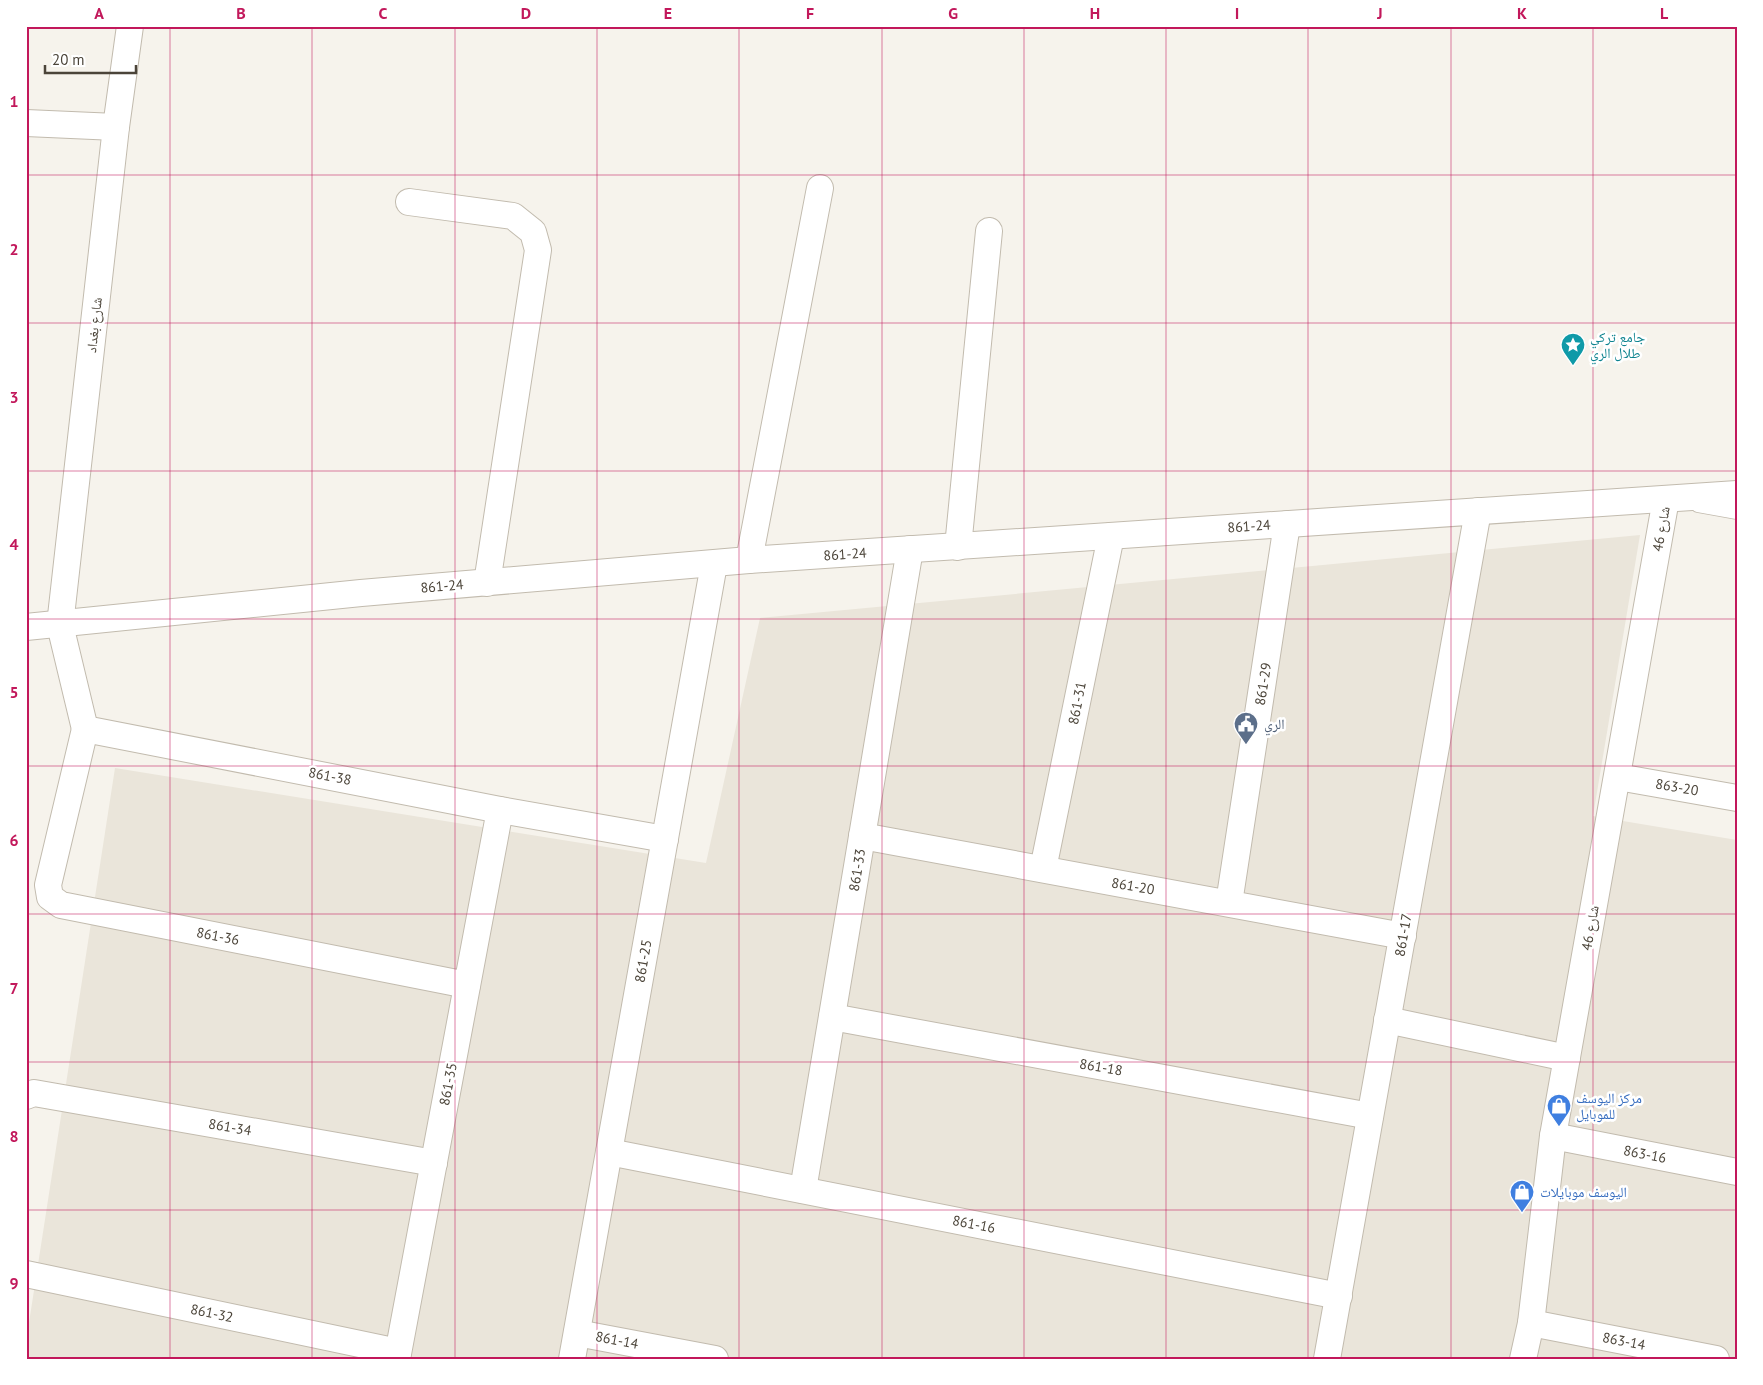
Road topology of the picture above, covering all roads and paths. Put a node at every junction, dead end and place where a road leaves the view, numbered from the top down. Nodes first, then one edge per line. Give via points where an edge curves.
1 (130, 26) edge
2 (26, 123) edge
3 (116, 127) junction
4 (820, 188) dead end
5 (409, 202) dead end
6 (989, 231) dead end
7 (1737, 494) edge
8 (1666, 499) junction
9 (1478, 511) junction
10 (1737, 512) edge
11 (1287, 524) junction
12 (1110, 536) junction
13 (958, 547) junction
14 (910, 549) junction
15 (750, 560) junction
16 (714, 564) junction
17 (487, 582) junction
18 (60, 625) junction
19 (26, 627) edge
20 (85, 729) junction
21 (1618, 777) junction
22 (1737, 798) edge
23 (500, 810) junction
24 (862, 836) junction
25 (665, 839) junction
26 (1043, 869) junction
27 (1229, 904) junction
28 (1403, 936) junction
29 (467, 985) junction
30 (832, 1017) junction
31 (1387, 1020) junction
32 (1567, 1058) junction
33 (26, 1096) edge
34 (1370, 1116) junction
35 (1552, 1136) junction
36 (609, 1152) junction
37 (434, 1164) junction
38 (1737, 1172) edge
39 (803, 1190) junction
40 (26, 1274) edge
41 (1339, 1296) junction
42 (1531, 1323) junction
43 (577, 1332) junction
44 (398, 1356) edge
45 (572, 1359) edge
46 (716, 1359) edge
47 (1328, 1359) edge
48 (1523, 1359) edge
49 (1716, 1359) edge

1 - 3 street, شارع بغداد
2 - 3 street
3 - 18 street, شارع بغداد
4 - 15 street
5 - 17 street via 513,216 533,232 538,250
6 - 13 street
7 - 8 street, 861-24
8 - 9 street, 861-24
8 - 10 lane
8 - 21 street, شارع 46
9 - 11 street, 861-24
9 - 28 street, 861-17
11 - 12 street, 861-24
11 - 27 street, 861-29
12 - 13 street, 861-24
12 - 26 street, 861-31
13 - 14 street, 861-24
14 - 15 street, 861-24
14 - 24 street, 861-33
15 - 16 street, 861-24
16 - 17 street, 861-24
16 - 25 street, 861-25
17 - 18 street, 861-24
18 - 19 street, 861-24
18 - 20 street, شارع بغداد
20 - 23 street, 861-38
20 - 29 street, 861-36 via 48,885 50,898 61,906
21 - 22 street, 863-20
21 - 32 street, شارع 46
23 - 25 street, 861-38
23 - 29 street, 861-35
24 - 26 street, 861-20
24 - 30 street, 861-33
25 - 36 street, 861-25
26 - 27 street, 861-20
27 - 28 street, 861-20
28 - 31 street, 861-17
29 - 37 street, 861-35
30 - 34 street, 861-18
30 - 39 street, 861-33
31 - 32 street
31 - 34 street, 861-17
32 - 35 street, شارع 46
33 - 37 street, 861-34 via 34,1093
34 - 41 street, 861-17
35 - 38 street, 863-16
35 - 42 street, شارع 46
36 - 39 street, 861-16
36 - 43 street, 861-25
37 - 44 street, 861-35
39 - 41 street, 861-16
40 - 44 street, 861-32
41 - 47 street, 861-17
42 - 48 street, شارع 46
42 - 49 street, 863-14
43 - 45 street, 861-25
43 - 46 street, 861-14

